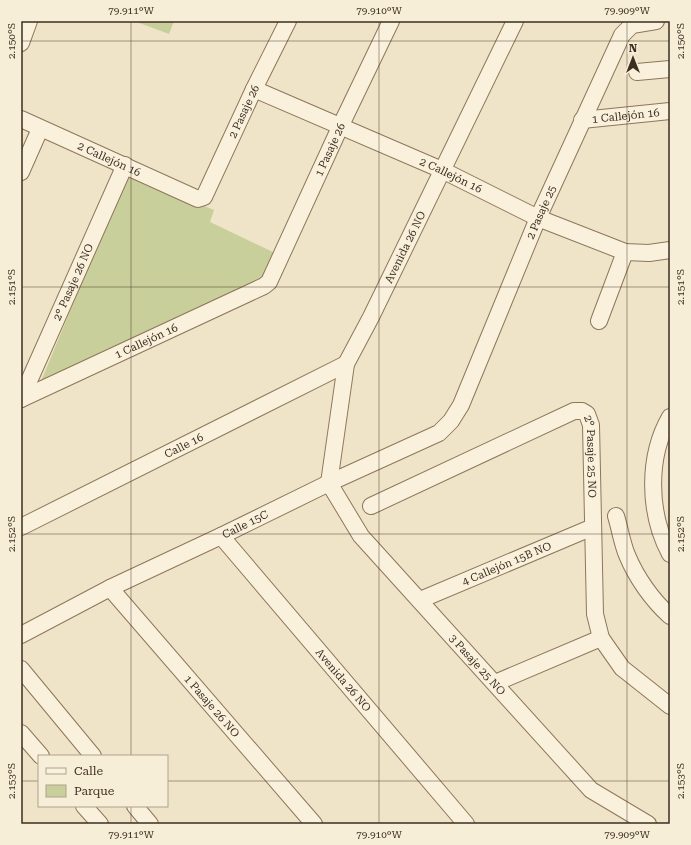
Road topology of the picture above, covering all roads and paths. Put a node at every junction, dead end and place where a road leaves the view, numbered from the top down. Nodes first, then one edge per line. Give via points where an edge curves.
1 (29, 21) edge
2 (288, 21) edge
3 (391, 21) edge
4 (515, 21) edge
5 (656, 21) edge
6 (21, 43) edge
7 (670, 69) edge
8 (637, 72) dead end
9 (254, 89) junction
10 (670, 111) edge
11 (21, 120) edge
12 (582, 120) junction
13 (340, 125) junction
14 (40, 128) junction
15 (125, 165) junction
16 (442, 170) junction
17 (21, 172) edge
18 (198, 199) joint
19 (538, 218) junction
20 (670, 250) edge
21 (625, 252) junction
22 (270, 280) joint
23 (599, 321) dead end
24 (346, 364) junction
25 (21, 399) edge
26 (461, 406) joint
27 (670, 417) edge
28 (329, 483) junction
29 (371, 506) dead end
30 (616, 516) dead end
31 (21, 527) edge
32 (593, 527) junction
33 (221, 536) junction
34 (670, 554) edge
35 (110, 588) junction
36 (420, 600) junction
37 (670, 616) edge
38 (21, 635) edge
39 (601, 638) junction
40 (21, 669) edge
41 (495, 683) junction
42 (670, 706) edge
43 (21, 733) edge
44 (40, 755) edge
45 (92, 755) edge
46 (85, 807) edge
47 (136, 807) edge
48 (100, 824) edge
49 (150, 824) edge
50 (314, 824) edge
51 (466, 824) edge
52 (648, 824) edge

1 - 6 street
2 - 9 street, 2 Pasaje 26
3 - 13 street, 1 Pasaje 26
4 - 16 street, Avenida 26 NO
5 - 12 street, 2 Pasaje 25 via 632,25 622,34
7 - 8 street
9 - 13 street, 2 Callejón 16
9 - 18 street, 2 Pasaje 26 via 204,197
10 - 12 street, 1 Callejón 16
11 - 14 street, 2 Callejón 16
12 - 19 street, 2 Pasaje 25
13 - 16 street, 2 Callejón 16
13 - 22 street, 1 Pasaje 26
14 - 15 street, 2 Callejón 16
14 - 17 street
15 - 18 street, 2 Callejón 16
15 - 25 street, 2° Pasaje 26 NO
16 - 19 street, 2 Callejón 16
16 - 24 street, Avenida 26 NO
19 - 21 street, 2 Callejón 16
19 - 26 street, 2 Pasaje 25
20 - 21 street, 2 Callejón 16 via 649,253
21 - 23 street
22 - 25 street, 1 Callejón 16 via 264,286
24 - 28 street, Avenida 26 NO
24 - 31 street, Calle 16
26 - 28 street, Calle 15C via 439,433
27 - 34 street via 658,444 654,472 656,513
28 - 33 street, Calle 15C
28 - 36 street, 3 Pasaje 25 NO via 361,536
29 - 32 street, 2° Pasaje 25 NO via 574,411 582,411 587,414 591,425
30 - 37 street via 634,570 655,601
32 - 36 street, 4 Callejón 15B NO
32 - 39 street, 2° Pasaje 25 NO via 595,614
33 - 35 street, Calle 15C
33 - 51 street, Avenida 26 NO
35 - 38 street, Calle 15C
35 - 50 street, 1 Pasaje 26 NO
36 - 41 street, 3 Pasaje 25 NO
39 - 41 street
39 - 42 street, 2° Pasaje 25 NO via 622,668
40 - 45 street
41 - 52 street, 3 Pasaje 25 NO via 591,790
43 - 44 street
46 - 48 street
47 - 49 street

